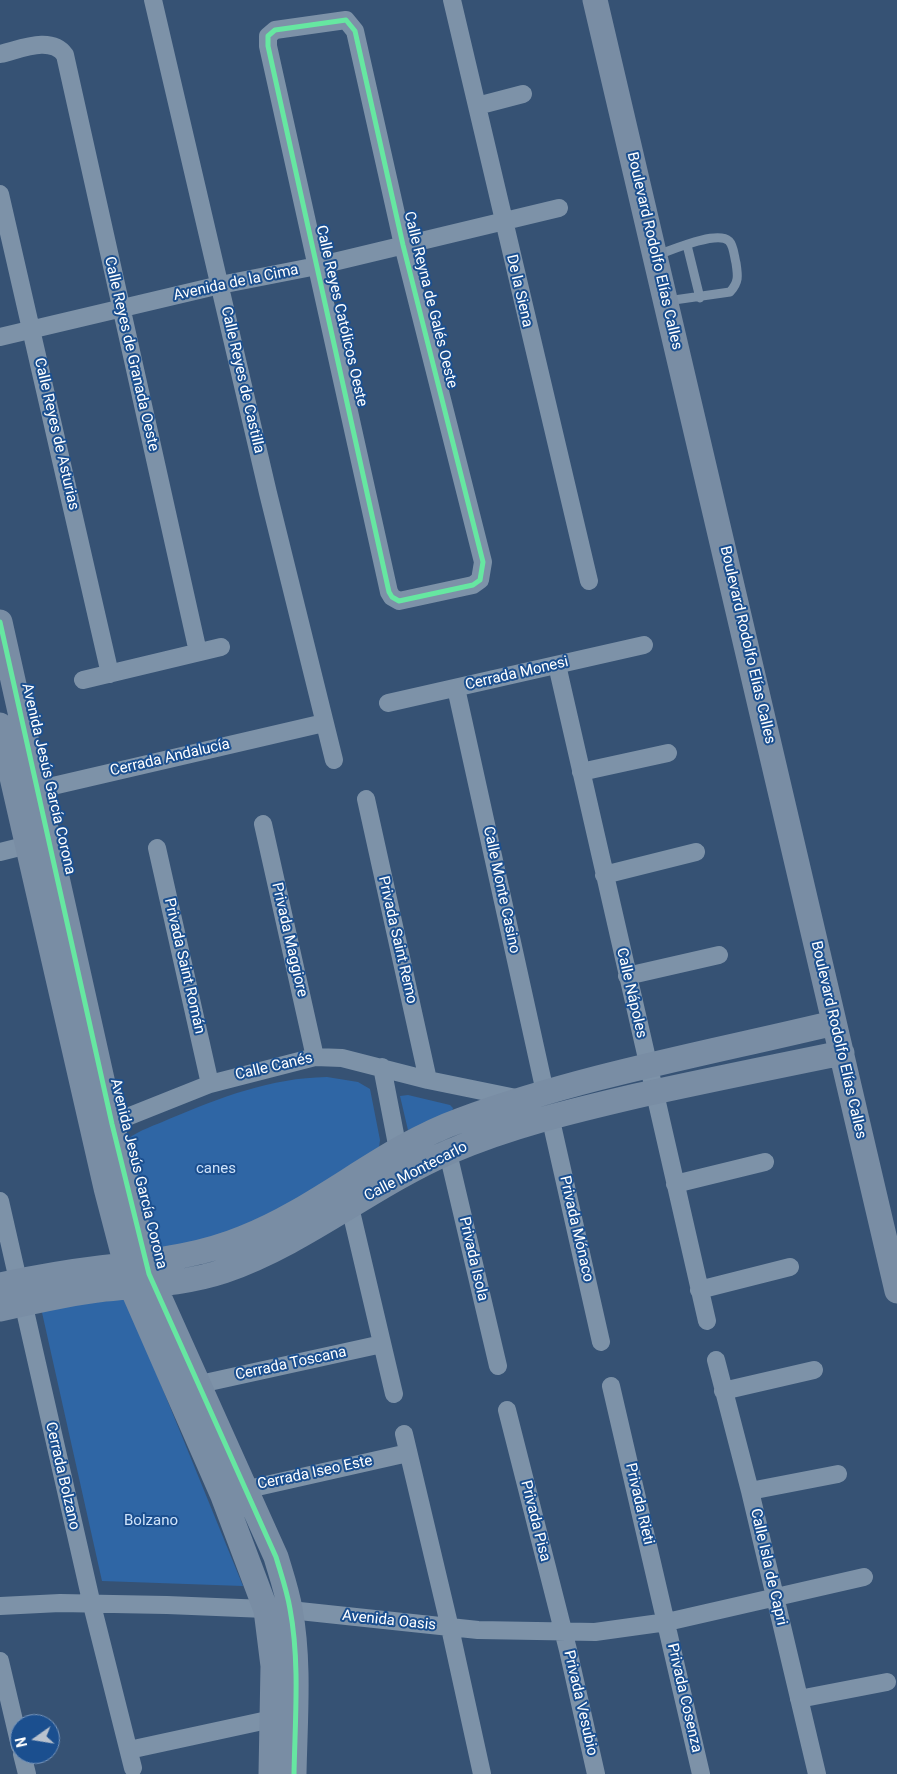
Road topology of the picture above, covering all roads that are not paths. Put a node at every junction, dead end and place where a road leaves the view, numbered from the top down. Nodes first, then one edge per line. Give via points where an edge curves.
1 (154, 0) edge
2 (452, 0) edge
3 (595, 0) edge
4 (346, 20) joint
5 (0, 54) edge
6 (524, 94) dead end
7 (477, 106) junction
8 (0, 194) edge
9 (559, 208) dead end
10 (503, 222) junction
11 (687, 245) junction
12 (403, 246) junction
13 (655, 255) junction
14 (317, 266) junction
15 (220, 285) junction
16 (700, 298) junction
17 (666, 301) junction
18 (120, 308) junction
19 (33, 330) junction
20 (0, 337) edge
21 (589, 581) dead end
22 (389, 592) joint
23 (0, 622) edge
24 (644, 645) dead end
25 (221, 647) dead end
26 (198, 652) junction
27 (557, 665) junction
28 (110, 674) junction
29 (83, 680) dead end
30 (456, 688) junction
31 (388, 703) dead end
32 (324, 723) junction
33 (0, 726) edge
34 (668, 753) dead end
35 (334, 760) dead end
36 (581, 772) junction
37 (27, 792) junction
38 (366, 799) dead end
39 (263, 824) dead end
40 (28, 845) junction
41 (157, 848) dead end
42 (0, 852) edge
43 (696, 852) dead end
44 (604, 875) junction
45 (719, 955) dead end
46 (627, 976) junction
47 (834, 1024) junction
48 (842, 1053) junction
49 (316, 1057) junction
50 (382, 1067) junction
51 (648, 1067) junction
52 (428, 1080) junction
53 (210, 1084) junction
54 (653, 1092) junction
55 (539, 1102) junction
56 (102, 1127) junction
57 (448, 1153) junction
58 (765, 1162) dead end
59 (400, 1164) junction
60 (675, 1184) junction
61 (0, 1201) edge
62 (350, 1207) junction
63 (790, 1267) dead end
64 (139, 1276) junction
65 (699, 1290) junction
66 (897, 1291) edge
67 (10, 1295) edge
68 (707, 1321) dead end
69 (601, 1342) dead end
70 (382, 1344) junction
71 (716, 1360) dead end
72 (498, 1366) dead end
73 (814, 1370) dead end
74 (200, 1384) junction
75 (611, 1386) dead end
76 (723, 1391) junction
77 (394, 1394) dead end
78 (507, 1410) dead end
79 (404, 1434) dead end
80 (408, 1453) junction
81 (838, 1474) dead end
82 (750, 1491) junction
83 (234, 1492) junction
84 (864, 1577) dead end
85 (774, 1596) junction
86 (92, 1605) junction
87 (0, 1606) edge
88 (278, 1610) junction
89 (667, 1622) junction
90 (450, 1628) junction
91 (563, 1633) junction
92 (0, 1664) edge
93 (887, 1682) dead end
94 (799, 1699) junction
95 (12, 1714) edge
96 (272, 1718) junction
97 (129, 1750) junction
98 (133, 1768) dead end
99 (271, 1774) edge
100 (294, 1774) edge
101 (481, 1774) edge
102 (596, 1774) edge
103 (701, 1774) edge
104 (817, 1774) edge

1 - 15 street, Calle Reyes de Castilla
2 - 7 street, De la Siena
3 - 13 street, Boulevard Rodolfo Elías Calles
4 - 12 street, Calle Reyna de Galés Oeste via 355,31
4 - 14 street, Calle Reyes Católicos Oeste via 275,30 268,36
5 - 18 street, Calle Reyes de Granada Oeste via 49,44 57,46 65,55
6 - 7 street
7 - 10 street, De la Siena
8 - 19 street, Calle Reyes de Asturias
9 - 10 street, Avenida de la Cima
10 - 12 street, Avenida de la Cima
10 - 21 street, De la Siena
11 - 13 lane
11 - 16 lane
11 - 16 lane via 713,236 723,237 733,248 737,284 730,292
12 - 14 street, Avenida de la Cima
12 - 22 street, Calle Reyna de Galés Oeste via 483,562 480,580 473,585 399,601
13 - 17 street, Boulevard Rodolfo Elías Calles
14 - 15 street, Avenida de la Cima
14 - 22 street, Calle Reyes Católicos Oeste
15 - 18 street, Avenida de la Cima
15 - 32 street, Calle Reyes de Castilla
16 - 17 lane
17 - 47 street, Boulevard Rodolfo Elías Calles
18 - 19 street, Avenida de la Cima
18 - 26 street, Calle Reyes de Granada Oeste
19 - 20 street, Avenida de la Cima
19 - 28 street, Calle Reyes de Asturias
23 - 37 street, Avenida Jesús García Corona
24 - 27 street, Cerrada Monesi
25 - 26 street
26 - 28 street
27 - 30 street, Cerrada Monesi
27 - 36 street, Calle Nápoles
28 - 29 street
30 - 31 street, Cerrada Monesi
30 - 55 street, Calle Monte Casino
32 - 35 street, Calle Reyes de Castilla
32 - 37 street, Cerrada Andalucía
33 - 37 street, Avenida Jesús García Corona
34 - 36 street
36 - 44 street, Calle Nápoles
37 - 40 street, Avenida Jesús García Corona
37 - 56 street, Avenida Jesús García Corona
38 - 52 street, Privada Saint Remo
39 - 49 street, Privada Maggiore
40 - 42 street
40 - 56 street, Avenida Jesús García Corona
41 - 53 street, Privada Saint Román
43 - 44 street
44 - 46 street, Calle Nápoles
45 - 46 street
46 - 51 street, Calle Nápoles
47 - 48 street, Boulevard Rodolfo Elías Calles
47 - 51 street, Calle Montecarlo
48 - 54 street, Calle Montecarlo
48 - 66 street, Boulevard Rodolfo Elías Calles
49 - 50 street, Calle Canés via 342,1058
49 - 53 street, Calle Canés
50 - 52 street, Calle Canés
50 - 59 street
51 - 54 street, Calle Nápoles
51 - 55 street, Calle Montecarlo
52 - 55 street, Calle Canés
53 - 56 street, Calle Canés
54 - 55 street, Calle Montecarlo
54 - 60 street, Calle Nápoles
55 - 57 street, Calle Montecarlo
55 - 59 street, Calle Montecarlo via 458,1121
55 - 69 street, Privada Mónaco
56 - 64 street, Avenida Jesús García Corona
57 - 59 street, Calle Montecarlo
57 - 72 street, Privada Isola
58 - 60 street
59 - 62 street, Calle Montecarlo
59 - 64 street, Calle Montecarlo via 252,1234
60 - 65 street, Calle Nápoles
61 - 67 street, Cerrada Bolzano
62 - 64 street, Calle Montecarlo via 303,1236 214,1273
62 - 70 street
63 - 65 street
64 - 67 street, Calle Montecarlo
64 - 74 street, Avenida Jesús García Corona
64 - 83 street, Avenida Jesús García Corona
65 - 68 street, Calle Nápoles
67 - 86 street, Cerrada Bolzano
70 - 74 street, Cerrada Toscana
70 - 77 street
71 - 76 street, Calle Isla de Capri
73 - 76 street
74 - 83 street, Avenida Jesús García Corona
75 - 89 street, Privada Rieti
76 - 82 street, Calle Isla de Capri
78 - 91 street, Privada Pisa
79 - 80 street
80 - 83 street, Cerrada Iseo Este
80 - 90 street
81 - 82 street
82 - 85 street, Calle Isla de Capri
83 - 88 street, Avenida Jesús García Corona via 276,1557
84 - 85 street, Avenida Oasis
85 - 89 street, Avenida Oasis
85 - 94 street, Calle Isla de Capri
86 - 87 street, Avenida Oasis
86 - 88 street, Avenida Oasis
86 - 97 street, Cerrada Bolzano
88 - 90 street, Avenida Oasis
88 - 96 street, Avenida Jesús García Corona
88 - 100 street, Avenida Jesús García Corona via 296,1714
89 - 91 street, Avenida Oasis via 615,1631
89 - 103 street, Privada Cosenza
90 - 91 street, Avenida Oasis
90 - 101 street
91 - 102 street, Privada Vesubio
92 - 95 street
93 - 94 street
94 - 104 street, Calle Isla de Capri
96 - 97 street
96 - 99 street, Avenida Jesús García Corona
97 - 98 street, Cerrada Bolzano

